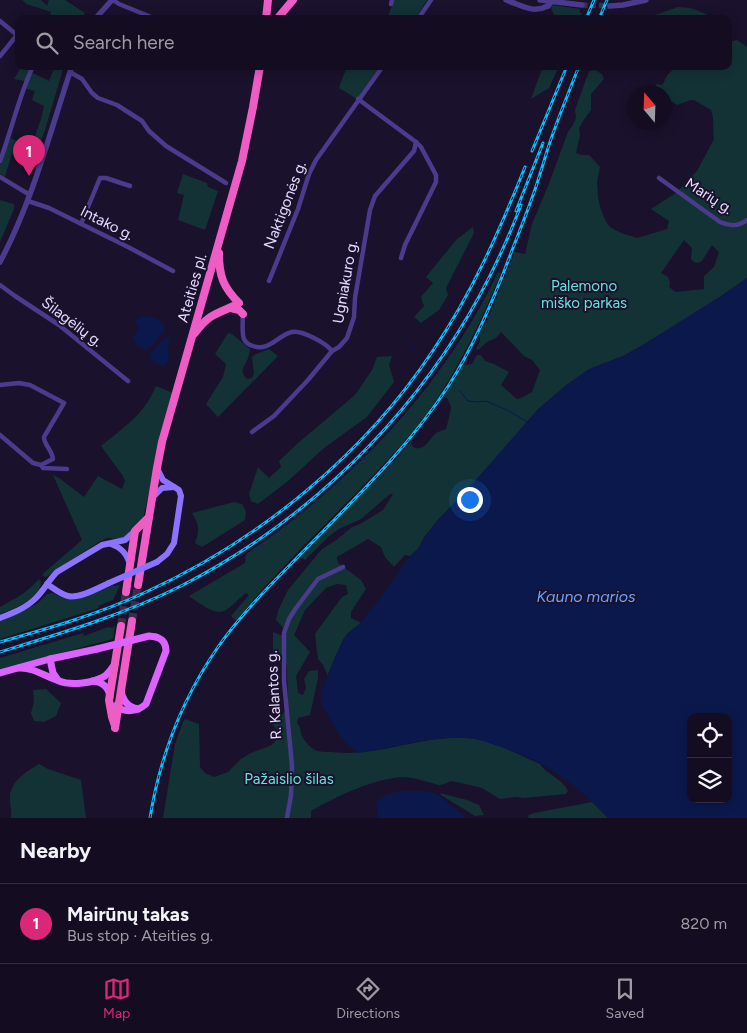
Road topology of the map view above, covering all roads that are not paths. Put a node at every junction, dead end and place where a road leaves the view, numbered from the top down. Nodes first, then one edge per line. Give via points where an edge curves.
1 (112, 0) edge
2 (268, 0) edge
3 (293, 0) edge
4 (431, 0) edge
5 (506, 0) edge
6 (540, 0) edge
7 (553, 0) edge
8 (646, 0) edge
9 (582, 6) dead end
10 (610, 6) tunnel mouth
11 (99, 15) edge
12 (146, 15) edge
13 (266, 15) edge
14 (280, 15) edge
15 (421, 15) edge
16 (0, 21) edge
17 (15, 33) edge
18 (15, 37) edge
19 (0, 56) edge
20 (31, 70) edge
21 (71, 70) edge
22 (72, 70) edge
23 (259, 70) edge
24 (380, 70) edge
25 (358, 99) junction
26 (416, 142) junction
27 (0, 160) edge
28 (0, 177) edge
29 (659, 178) dead end
30 (226, 183) dead end
31 (130, 186) dead end
32 (29, 198) junction
33 (747, 220) edge
34 (82, 224) junction
35 (219, 242) junction
36 (401, 258) dead end
37 (0, 262) edge
38 (173, 271) dead end
39 (269, 281) dead end
40 (0, 285) edge
41 (239, 303) junction
42 (230, 308) junction
43 (242, 314) junction
44 (191, 339) junction
45 (332, 351) junction
46 (128, 381) dead end
47 (0, 385) edge
48 (252, 432) dead end
49 (0, 435) edge
50 (41, 465) junction
51 (157, 468) junction
52 (67, 470) dead end
53 (175, 486) junction
54 (152, 498) junction
55 (149, 517) junction
56 (135, 531) junction
57 (110, 543) junction
58 (130, 567) junction
59 (343, 567) dead end
60 (47, 584) junction
61 (138, 585) tunnel mouth
62 (126, 592) tunnel mouth
63 (0, 618) edge
64 (132, 622) tunnel mouth
65 (120, 626) tunnel mouth
66 (50, 659) junction
67 (114, 664) junction
68 (19, 668) junction
69 (0, 673) edge
70 (93, 680) junction
71 (61, 682) junction
72 (110, 692) junction
73 (121, 692) junction
74 (118, 708) junction
75 (138, 709) junction
76 (128, 711) junction
77 (115, 728) junction
78 (287, 818) edge

1 - 11 street
1 - 12 street
2 - 13 highway
3 - 14 highway
4 - 15 street
5 - 7 street, bridge via 529,9 541,9
6 - 9 street
8 - 10 street
16 - 17 street
18 - 19 street
20 - 27 street
21 - 32 street
22 - 30 street via 98,98 117,105 142,121 166,146
23 - 35 highway, Ateities pl. via 246,144
24 - 25 street, Naktigonės g.
25 - 26 street
25 - 39 street, Naktigonės g. via 308,174 298,209
26 - 36 street via 437,178
26 - 45 street, Ugniakuro g. via 414,152 372,202 354,317 347,338
28 - 32 street, Intako g.
29 - 33 street, Marių g. via 720,222 736,226
31 - 34 street via 100,178
32 - 34 street, Intako g.
32 - 37 street
34 - 38 street, Intako g.
35 - 41 highway via 219,271 226,289
35 - 44 highway, Ateities pl.
40 - 46 street, Šilagėlių g. via 59,325
41 - 42 highway
41 - 43 street
42 - 43 highway
42 - 44 highway via 206,319
43 - 45 street via 243,338 251,346 263,347 288,333 297,332 323,342
44 - 51 highway, Ateities pl.
45 - 48 street, Ugniakuro g. via 274,416
47 - 50 street via 30,385 64,403 44,437 53,459
49 - 50 street via 33,463
50 - 52 street via 43,468
51 - 53 main road via 163,480
51 - 54 highway, Ateities pl.
53 - 54 main road via 162,488
53 - 60 main road, bridge via 181,499 174,543 157,562 71,597
54 - 55 highway, Ateities pl.
55 - 56 highway
55 - 61 highway, Ateities pl.
56 - 57 main road via 125,540
56 - 58 highway
57 - 58 main road via 124,552
57 - 60 main road via 57,572
58 - 62 highway
59 - 78 street, R. Kalantos g. via 318,580 296,608 284,633 284,682 292,766
60 - 63 main road via 30,604
64 - 73 highway
65 - 67 highway
66 - 68 main road
66 - 71 main road via 55,677
66 - 75 main road, bridge via 156,636 165,644 166,651 148,701
67 - 70 main road via 106,675
67 - 72 highway
68 - 69 main road
68 - 71 main road via 28,668
70 - 71 main road
70 - 72 main road via 102,683
72 - 74 main road via 112,702
72 - 77 highway
73 - 74 highway
73 - 75 main road via 127,704
74 - 76 main road
74 - 77 highway
75 - 76 main road
76 - 77 main road

